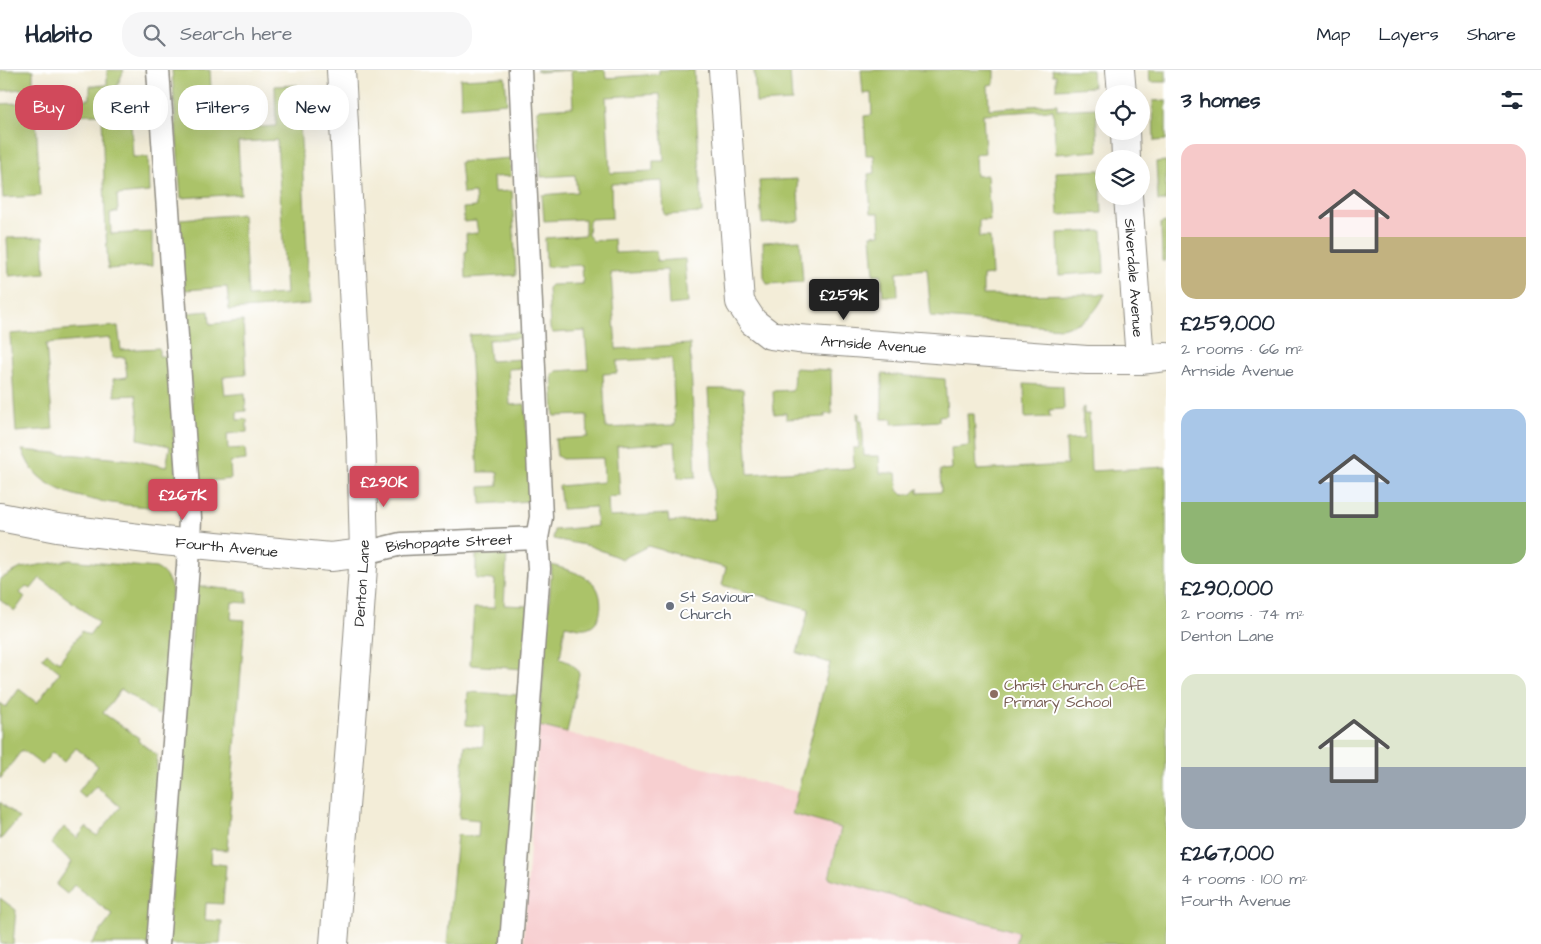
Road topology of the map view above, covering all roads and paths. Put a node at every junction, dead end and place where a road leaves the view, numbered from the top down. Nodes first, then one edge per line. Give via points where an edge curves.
1 (158, 70) edge
2 (341, 70) edge
3 (520, 70) edge
4 (723, 70) edge
5 (1120, 70) edge
6 (1121, 85) edge
7 (1129, 205) edge
8 (1153, 359) edge
9 (0, 517) edge
10 (537, 538) junction
11 (188, 543) junction
12 (364, 553) junction
13 (158, 944) edge
14 (334, 944) edge
15 (511, 944) edge

1 - 11 lane via 190,518
2 - 12 street, Denton Lane via 361,436
3 - 10 lane via 541,517
4 - 8 street, Arnside Avenue via 740,302 753,322 770,335 1087,360
5 - 6 street
7 - 8 street, Silverdale Avenue via 1136,331
9 - 11 street, Fourth Avenue via 57,528
10 - 12 lane, Bishopgate Street via 401,544
10 - 15 lane via 539,569
11 - 12 street, Fourth Avenue via 331,557
11 - 13 lane
12 - 14 street, Denton Lane

